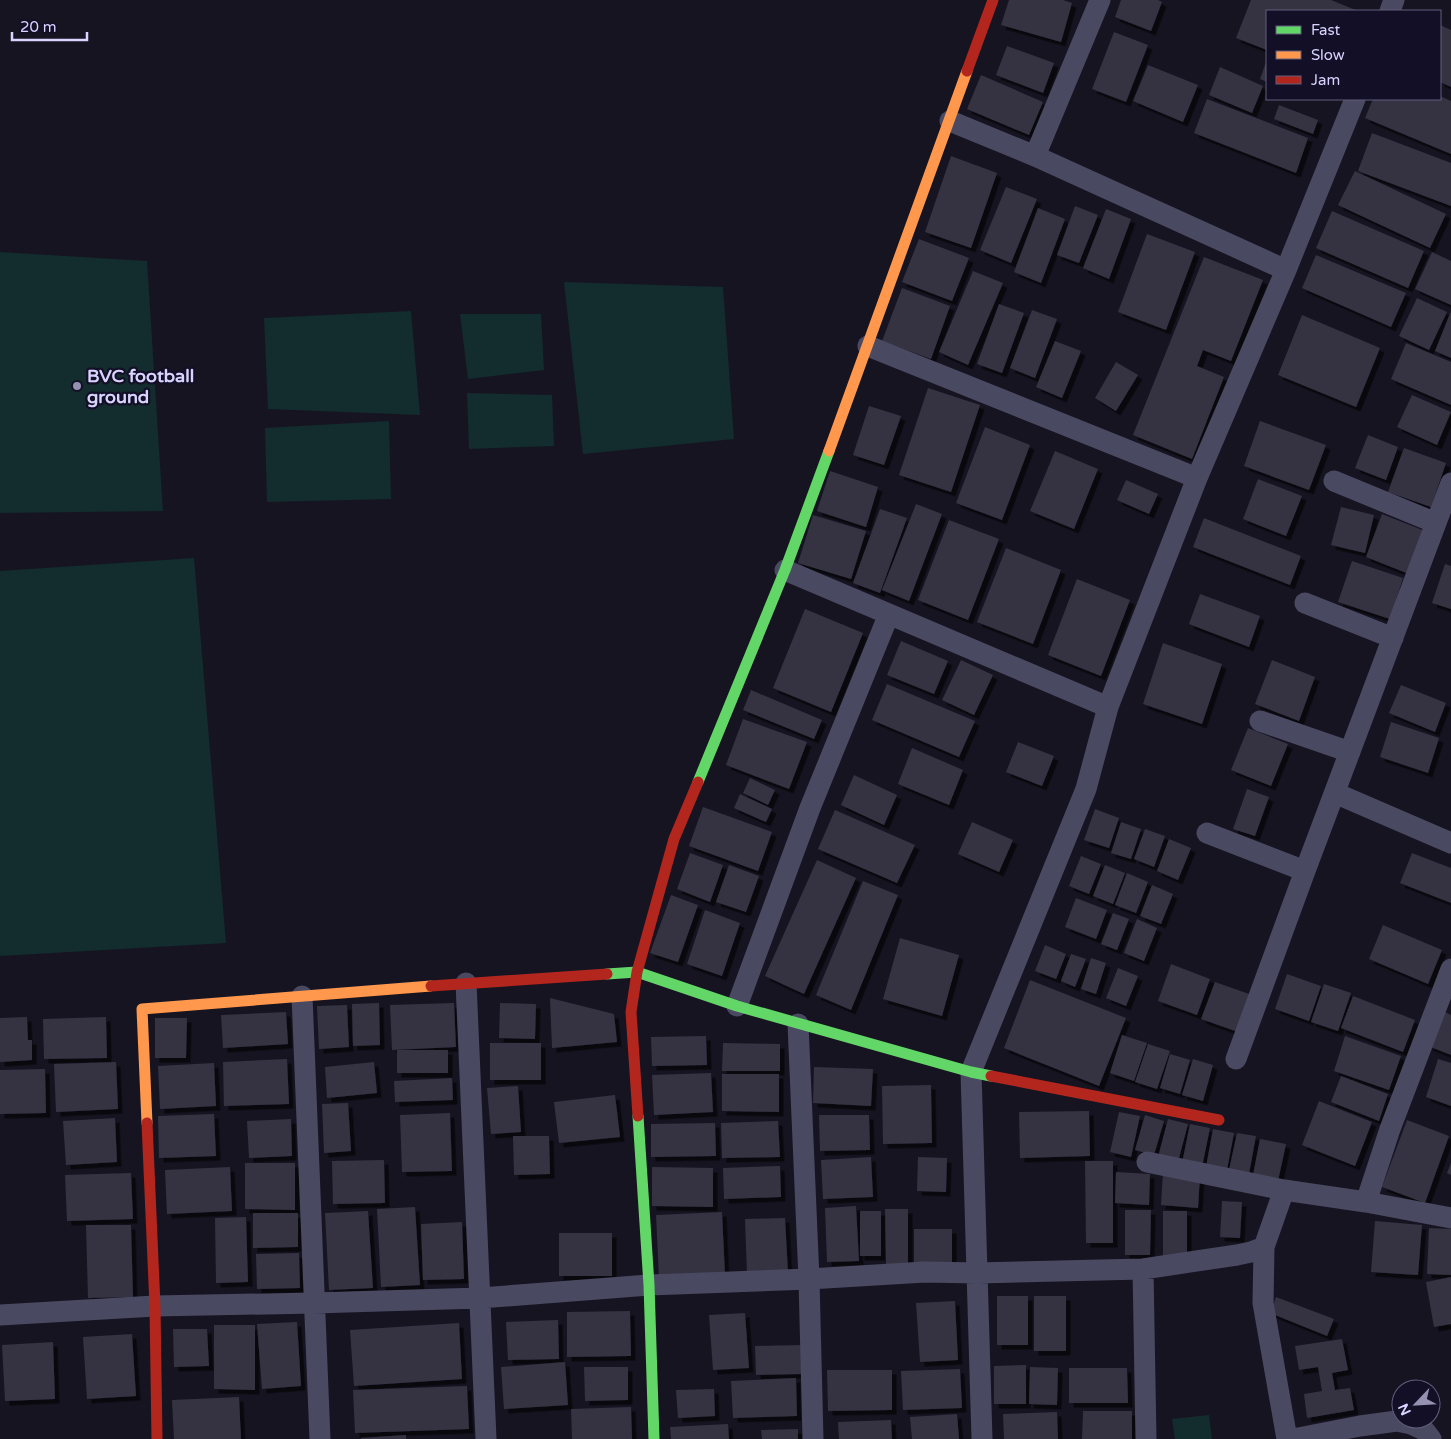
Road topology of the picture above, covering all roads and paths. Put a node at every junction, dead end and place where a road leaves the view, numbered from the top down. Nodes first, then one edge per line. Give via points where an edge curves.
1 (993, 0) edge
2 (1100, 0) edge
3 (1355, 100) edge
4 (950, 121) junction
5 (1035, 156) junction
6 (1286, 270) junction
7 (868, 346) junction
8 (1197, 478) junction
9 (1334, 481) dead end
10 (1451, 483) edge
11 (1436, 523) junction
12 (785, 570) junction
13 (1305, 603) dead end
14 (888, 614) junction
15 (1393, 638) junction
16 (1108, 707) junction
17 (1260, 721) dead end
18 (1350, 752) junction
19 (1335, 793) junction
20 (1208, 833) dead end
21 (1451, 843) edge
22 (1305, 871) junction
23 (1451, 971) edge
24 (637, 972) junction
25 (466, 983) junction
26 (302, 996) junction
27 (737, 1006) junction
28 (798, 1024) junction
29 (1236, 1060) dead end
30 (971, 1072) junction
31 (1218, 1120) dead end
32 (1147, 1162) dead end
33 (1284, 1190) junction
34 (1366, 1202) junction
35 (1451, 1218) edge
36 (1264, 1247) junction
37 (1143, 1269) junction
38 (978, 1273) junction
39 (809, 1279) junction
40 (649, 1285) junction
41 (480, 1298) junction
42 (314, 1303) junction
43 (155, 1306) junction
44 (0, 1315) edge
45 (156, 1439) edge
46 (320, 1439) edge
47 (486, 1439) edge
48 (654, 1439) edge
49 (814, 1439) edge
50 (982, 1439) edge
51 (1146, 1439) edge
52 (1287, 1439) edge
53 (1293, 1439) edge
54 (1431, 1439) edge

1 - 4 street
2 - 5 street
3 - 6 street
4 - 5 street
4 - 7 street
5 - 6 street
6 - 8 street
7 - 8 street
7 - 12 street
8 - 16 street
9 - 11 street
10 - 11 street
11 - 15 street
12 - 14 street
12 - 24 street via 674,840
13 - 15 street
14 - 16 street
14 - 27 street via 810,808
15 - 18 street
16 - 30 street via 1086,789
17 - 18 street
18 - 19 street
19 - 21 street
19 - 22 street
20 - 22 street
22 - 29 street
23 - 34 street via 1390,1128
24 - 25 street
24 - 27 street
24 - 40 street via 631,1012
25 - 26 street
25 - 41 street
26 - 42 street
26 - 43 street via 142,1009
27 - 28 street
28 - 30 street
28 - 39 street
30 - 31 street
30 - 38 street
32 - 33 street
33 - 34 street
33 - 36 street
34 - 35 street
36 - 37 street via 1237,1255
36 - 52 street via 1264,1303
37 - 38 street
37 - 51 street
38 - 39 street via 925,1272
38 - 50 street
39 - 40 street
39 - 49 street
40 - 41 street
40 - 48 street
41 - 42 street
41 - 47 street
42 - 43 street
42 - 46 street
43 - 44 street
43 - 45 street
53 - 54 street via 1397,1421 1424,1430

